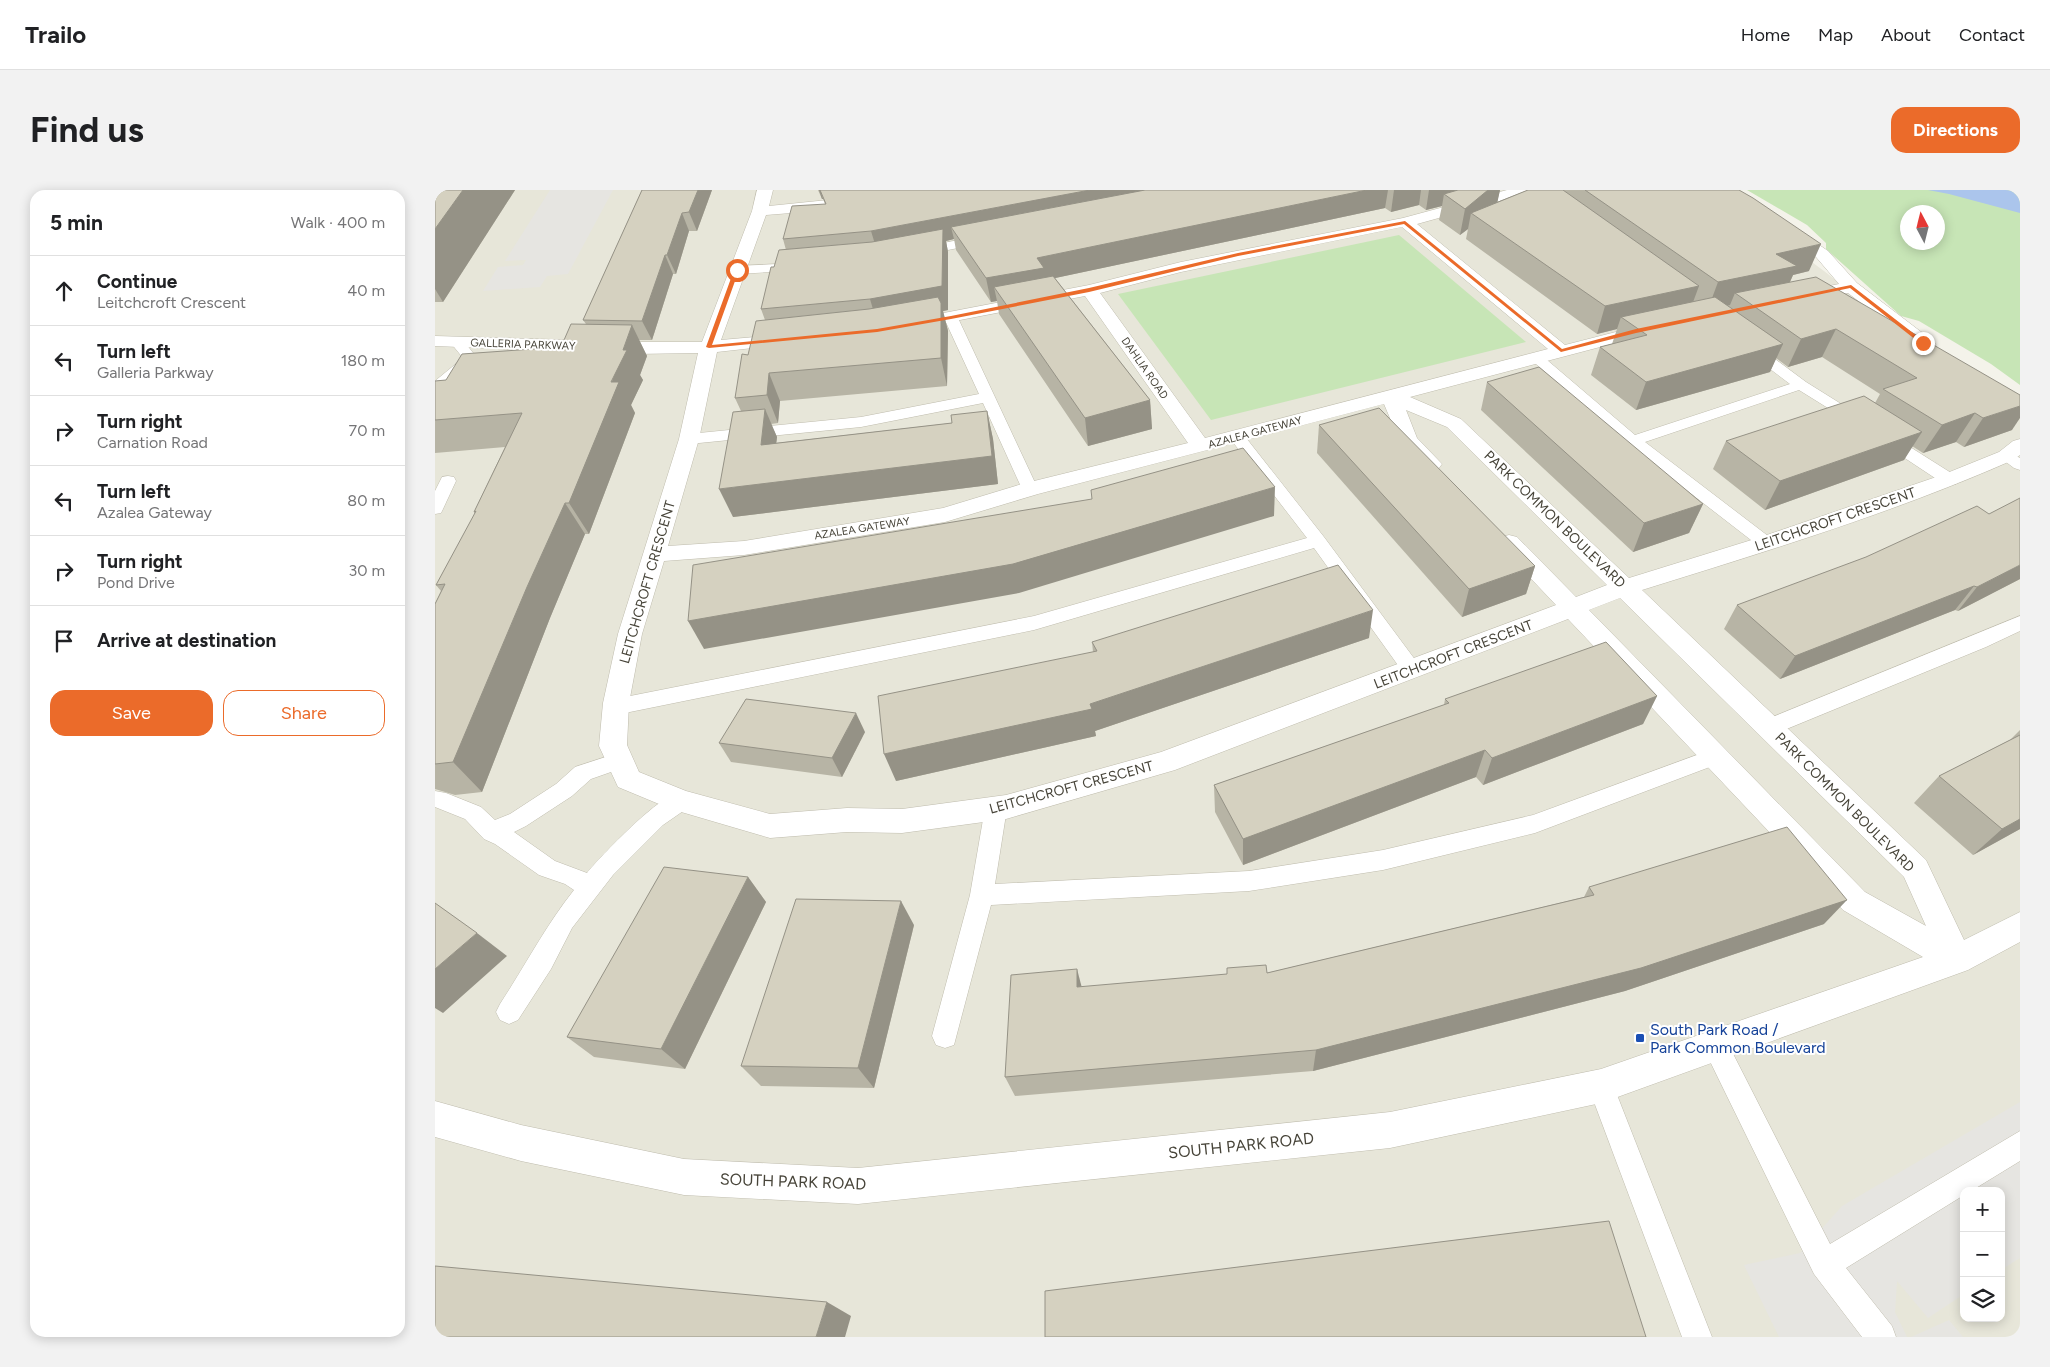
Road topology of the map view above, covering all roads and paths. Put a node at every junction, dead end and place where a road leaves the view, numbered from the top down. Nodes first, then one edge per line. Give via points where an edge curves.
1 (765, 190) edge
2 (1524, 190) edge
3 (847, 203) edge
4 (760, 211) junction
5 (1773, 219) edge
6 (1405, 222) junction
7 (992, 237) edge
8 (906, 254) edge
9 (815, 266) edge
10 (737, 270) junction
11 (1851, 287) junction
12 (1089, 290) junction
13 (1784, 300) edge
14 (951, 318) junction
15 (1672, 324) edge
16 (895, 327) edge
17 (808, 337) edge
18 (1739, 339) edge
19 (435, 341) edge
20 (457, 342) junction
21 (709, 347) junction
22 (1561, 351) junction
23 (1939, 352) edge
24 (1535, 358) junction
25 (1801, 385) junction
26 (435, 389) edge
27 (1391, 396) junction
28 (988, 397) junction
29 (1237, 436) junction
30 (689, 439) junction
31 (1633, 441) junction
32 (1200, 446) junction
33 (2015, 455) edge
34 (1950, 480) junction
35 (448, 481) dead end
36 (1449, 481) edge
37 (1030, 489) junction
38 (435, 509) edge
39 (1497, 530) edge
40 (1317, 541) junction
41 (1766, 543) junction
42 (655, 554) junction
43 (1626, 587) junction
44 (1573, 607) junction
45 (2020, 623) edge
46 (1412, 670) junction
47 (615, 707) junction
48 (1770, 727) junction
49 (1716, 756) junction
50 (621, 760) junction
51 (438, 799) dead end
52 (681, 801) junction
53 (996, 808) junction
54 (492, 832) junction
55 (590, 887) junction
56 (982, 895) junction
57 (2020, 926) edge
58 (1957, 960) junction
59 (509, 1012) dead end
60 (945, 1036) dead end
61 (1715, 1045) junction
62 (1601, 1086) junction
63 (439, 1127) edge
64 (2020, 1145) edge
65 (1824, 1264) junction
66 (1697, 1337) edge
67 (1881, 1337) edge

1 - 4 street, LEITCHCROFT CRESCENT
2 - 6 street
3 - 4 street
4 - 10 street, LEITCHCROFT CRESCENT
5 - 11 street via 1822,254
6 - 12 street via 1181,267
6 - 22 street
7 - 8 lane
9 - 10 lane
10 - 21 street, LEITCHCROFT CRESCENT
11 - 13 street
11 - 23 street
12 - 14 street
12 - 32 street, DAHLIA ROAD
14 - 16 street
14 - 28 lane
15 - 22 street, AZALEA GATEWAY
17 - 21 street, GALLERIA PARKWAY
18 - 25 lane
19 - 20 street, GALLERIA PARKWAY
20 - 21 street, GALLERIA PARKWAY via 633,348
20 - 26 lane via 471,359
21 - 30 street, LEITCHCROFT CRESCENT
22 - 24 street, AZALEA GATEWAY
24 - 27 street, AZALEA GATEWAY
24 - 31 lane
25 - 31 lane
25 - 34 lane
27 - 29 street, AZALEA GATEWAY
27 - 36 street via 1408,440
27 - 43 street, PARK COMMON BOULEVARD via 1454,422
28 - 30 lane via 861,422
28 - 37 lane
29 - 32 street, AZALEA GATEWAY
29 - 40 lane
30 - 42 street, LEITCHCROFT CRESCENT
31 - 41 lane
32 - 37 street, AZALEA GATEWAY
33 - 34 street, LEITCHCROFT CRESCENT
34 - 41 street, LEITCHCROFT CRESCENT
35 - 38 lane
37 - 42 street, AZALEA GATEWAY via 945,515 745,548
39 - 44 street
40 - 46 lane
40 - 47 lane via 1034,623
41 - 43 street, LEITCHCROFT CRESCENT
42 - 47 street, LEITCHCROFT CRESCENT via 630,634
43 - 44 street, LEITCHCROFT CRESCENT
43 - 48 street, PARK COMMON BOULEVARD
44 - 46 street, LEITCHCROFT CRESCENT
44 - 49 street
45 - 48 lane
46 - 53 street, LEITCHCROFT CRESCENT via 1165,762
47 - 50 street, LEITCHCROFT CRESCENT via 613,746
48 - 58 street, PARK COMMON BOULEVARD via 1915,869
49 - 56 lane via 1535,824 1383,860 1249,881
49 - 58 street via 1855,901
50 - 52 street, LEITCHCROFT CRESCENT via 627,779
50 - 54 lane via 583,772 564,790 518,820
51 - 54 lane via 473,813
52 - 53 street, LEITCHCROFT CRESCENT via 770,826 847,820 902,821
52 - 55 lane via 655,819 615,856
53 - 56 lane
54 - 55 lane via 547,868
55 - 59 lane via 564,920
56 - 60 lane
57 - 58 street, SOUTH PARK ROAD
58 - 61 street, SOUTH PARK ROAD
61 - 62 street, SOUTH PARK ROAD
61 - 65 lane
62 - 63 street, SOUTH PARK ROAD via 1391,1130 858,1186 684,1177
62 - 66 lane
64 - 65 lane
65 - 67 lane

